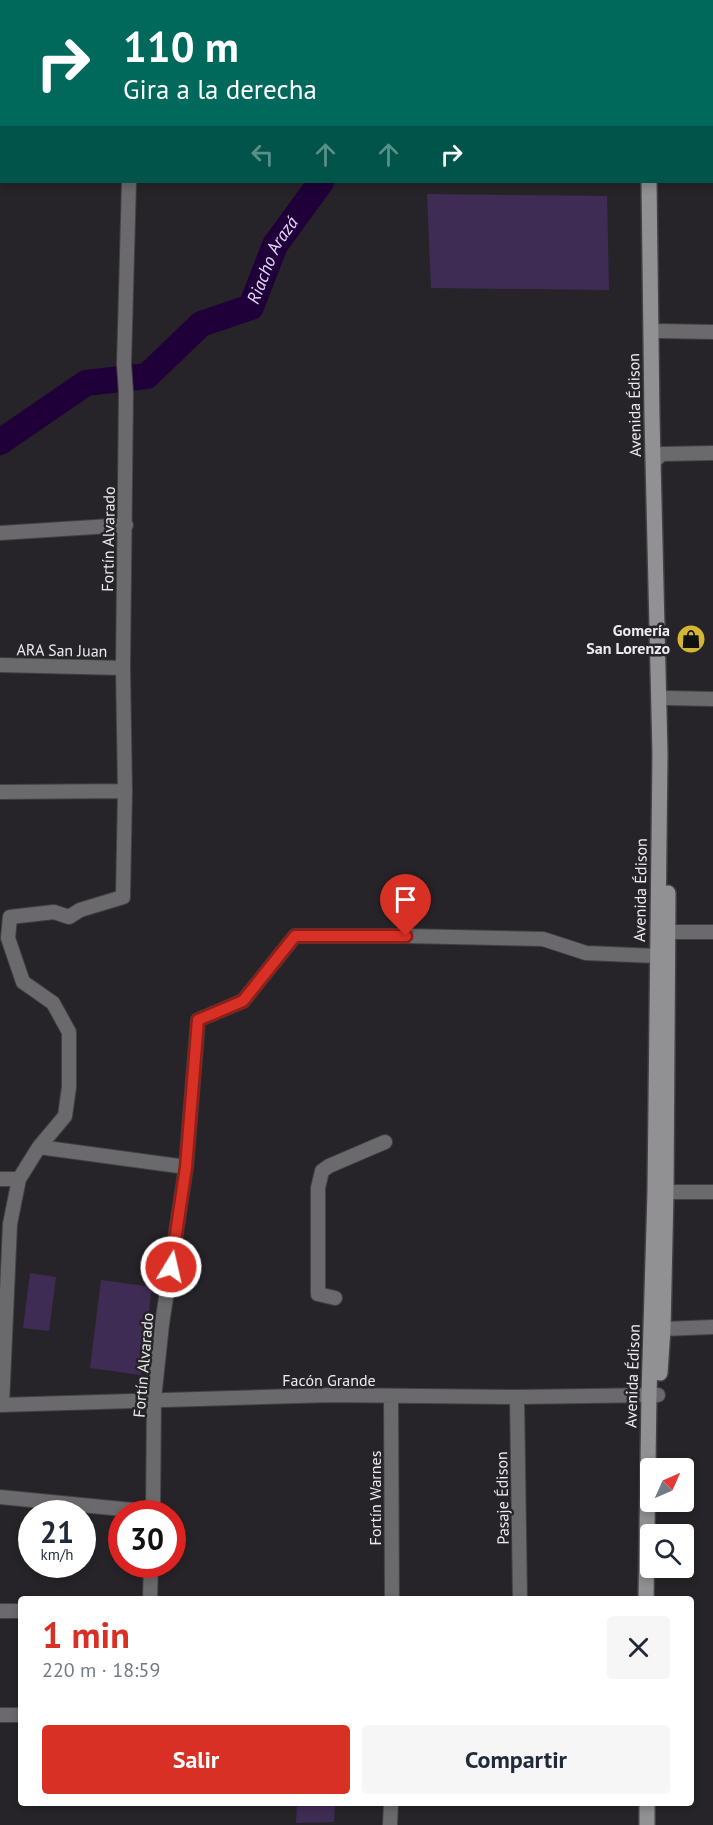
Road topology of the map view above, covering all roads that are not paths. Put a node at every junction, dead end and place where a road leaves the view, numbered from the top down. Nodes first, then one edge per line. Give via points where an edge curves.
1 (129, 183) edge
2 (649, 183) edge
3 (657, 183) edge
4 (659, 331) junction
5 (713, 332) edge
6 (713, 453) edge
7 (658, 458) junction
8 (126, 525) junction
9 (0, 533) edge
10 (0, 665) edge
11 (123, 668) junction
12 (667, 698) junction
13 (713, 699) edge
14 (125, 791) junction
15 (0, 792) edge
16 (669, 932) junction
17 (713, 932) edge
18 (657, 956) junction
19 (385, 1142) dead end
20 (39, 1147) junction
21 (186, 1167) junction
22 (0, 1179) edge
23 (19, 1179) junction
24 (660, 1192) junction
25 (713, 1192) edge
26 (335, 1298) dead end
27 (713, 1328) edge
28 (657, 1330) junction
29 (653, 1394) junction
30 (391, 1397) junction
31 (517, 1398) junction
32 (154, 1399) junction
33 (1, 1405) edge
34 (656, 1458) edge
35 (0, 1497) edge
36 (153, 1500) edge
37 (108, 1508) edge
38 (151, 1578) edge
39 (657, 1578) edge
40 (150, 1596) edge
41 (392, 1596) edge
42 (520, 1596) edge
43 (646, 1596) edge
44 (656, 1596) edge
45 (0, 1611) edge
46 (18, 1611) edge
47 (18, 1714) edge
48 (0, 1715) edge
49 (390, 1806) edge
50 (647, 1806) edge
51 (655, 1806) edge
52 (390, 1825) edge
53 (647, 1825) edge
54 (655, 1825) edge

1 - 8 street, Fortín Alvarado via 123,364
2 - 7 main road, Avenida Édison
3 - 4 main road, Avenida Édison
4 - 5 street
4 - 7 main road, Avenida Édison
6 - 7 street
7 - 12 main road, Avenida Édison
7 - 18 main road, Avenida Édison
8 - 9 street
8 - 11 street, Fortín Alvarado
10 - 11 street, ARA San Juan
11 - 14 street, Fortín Alvarado
12 - 13 street
12 - 16 main road, Avenida Édison
14 - 15 street
14 - 20 street, Fortín Alvarado via 123,897 69,917 54,912 10,917 8,938 23,982 53,1003 69,1032 65,1116
16 - 17 street
16 - 18 street
16 - 24 main road, Avenida Édison
18 - 21 street, Fortín Alvarado via 586,953 543,939 295,936 243,1001 198,1020
18 - 24 main road, Avenida Édison
19 - 26 street via 322,1171 318,1188 318,1294
20 - 21 street
20 - 23 street
21 - 32 street, Fortín Alvarado
22 - 23 street
23 - 33 street via 10,1224
24 - 25 street
24 - 28 main road, Avenida Édison
27 - 28 street
28 - 29 main road, Avenida Édison
29 - 31 street, Facón Grande
29 - 34 main road, Avenida Édison
29 - 43 main road, Avenida Édison
30 - 31 street, Facón Grande
30 - 32 street, Facón Grande
30 - 41 street, Fortín Warnes
31 - 42 street, Pasaje Édison
32 - 33 street, Facón Grande
32 - 36 street, Fortín Alvarado
35 - 37 street
38 - 40 street
39 - 44 main road
45 - 46 street
47 - 48 street
49 - 52 street
50 - 53 main road
51 - 54 main road

